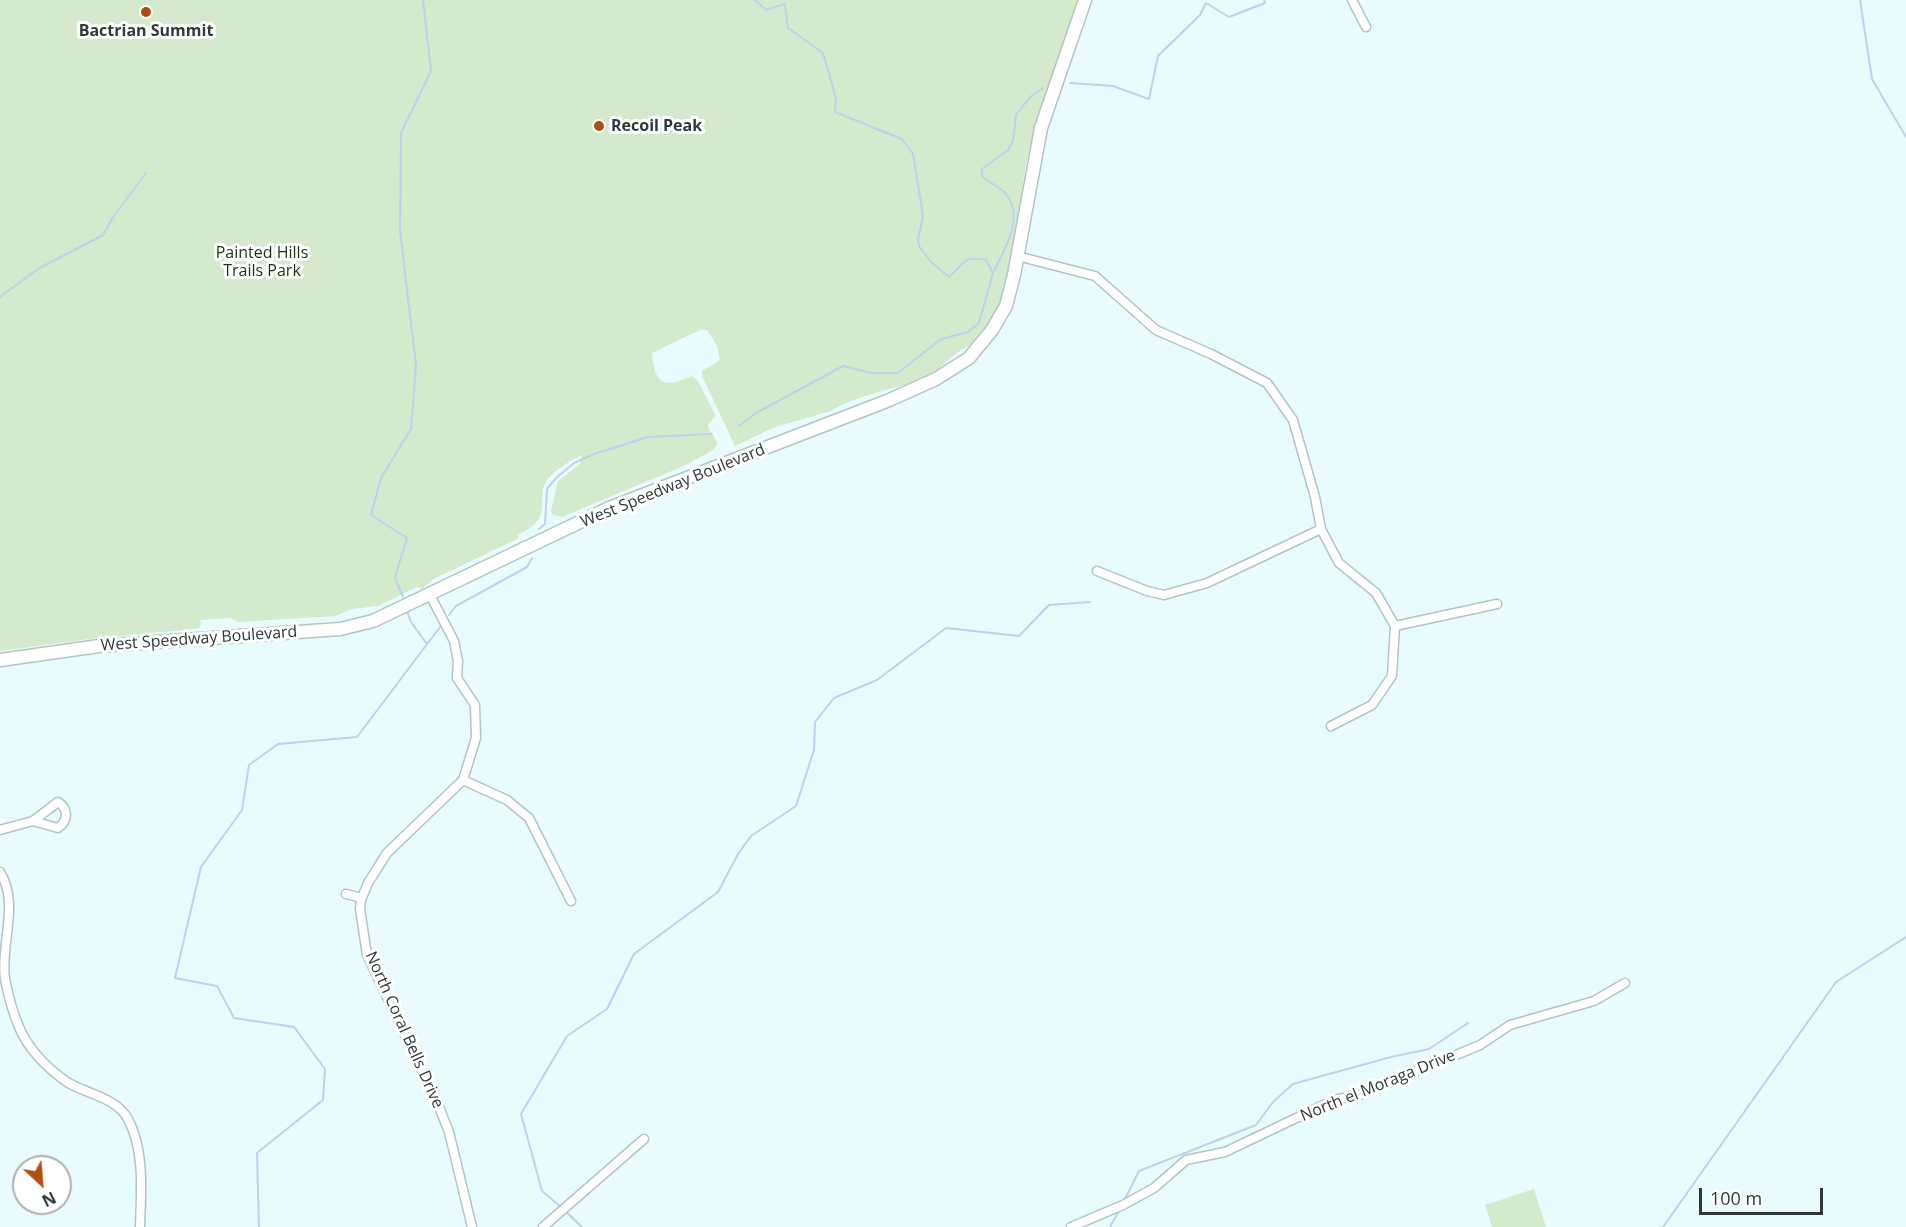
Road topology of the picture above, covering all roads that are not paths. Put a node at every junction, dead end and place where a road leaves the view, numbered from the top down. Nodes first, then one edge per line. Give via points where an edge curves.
1 (1085, 0) edge
2 (1352, 0) edge
3 (1366, 27) dead end
4 (1017, 256) junction
5 (1321, 529) junction
6 (1097, 572) dead end
7 (430, 595) junction
8 (1497, 604) dead end
9 (1395, 626) junction
10 (0, 660) edge
11 (1331, 726) dead end
12 (463, 780) junction
13 (33, 821) dead end
14 (0, 830) edge
15 (0, 872) edge
16 (346, 894) dead end
17 (362, 898) junction
18 (571, 902) dead end
19 (1625, 983) dead end
20 (644, 1139) dead end
21 (140, 1227) edge
22 (472, 1227) edge
23 (543, 1227) edge
24 (1071, 1227) edge

1 - 4 main road, West Speedway Boulevard via 1041,129
2 - 3 street
4 - 5 street via 1095,276 1156,330 1267,383 1293,420
4 - 7 main road, West Speedway Boulevard via 1006,306 969,358 954,369 907,393 609,508
5 - 6 street via 1207,583 1164,595
5 - 9 street via 1339,563 1376,593
7 - 10 main road, West Speedway Boulevard via 373,621 340,629 120,644
7 - 12 street, North Coral Bells Drive via 454,642 457,678 475,705 476,738
8 - 9 street
9 - 11 street via 1392,676 1372,705
12 - 17 street, North Coral Bells Drive via 387,853
12 - 18 street via 507,800 529,818
13 - 14 street
15 - 21 street via 9,912 5,978 19,1028 37,1056 67,1082 111,1102 127,1117 136,1139 142,1181
16 - 17 street
17 - 22 street, North Coral Bells Drive via 367,955 440,1107
19 - 24 street, North el Moraga Drive via 1594,1001 1510,1025 1480,1045 1360,1095 1334,1100 1225,1152 1186,1160 1154,1188
20 - 23 street

